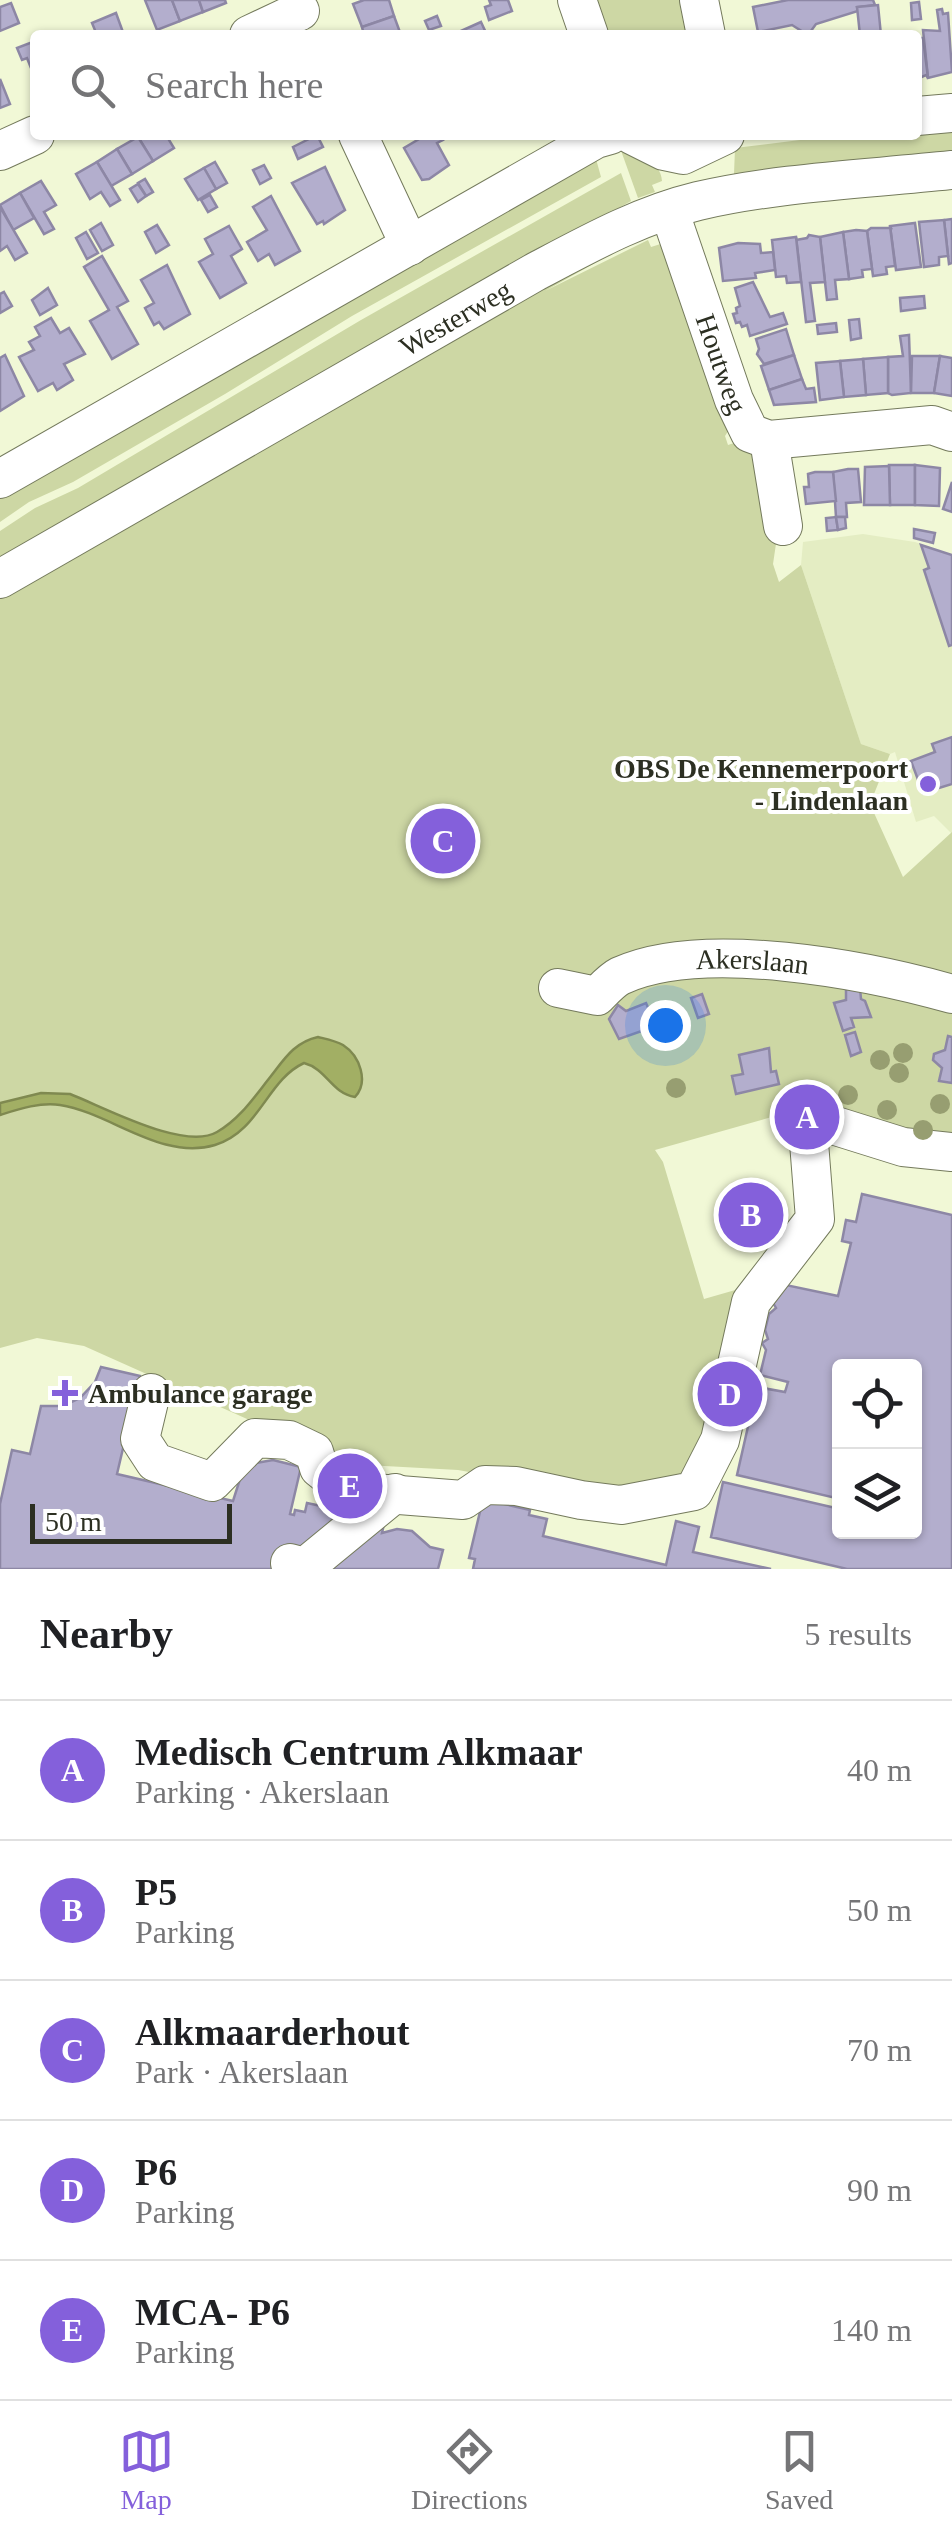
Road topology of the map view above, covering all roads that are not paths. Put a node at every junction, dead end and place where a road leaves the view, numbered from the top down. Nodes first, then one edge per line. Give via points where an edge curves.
1 (577, 0) edge
2 (699, 0) edge
3 (302, 16) edge
4 (263, 30) edge
5 (587, 30) edge
6 (705, 30) edge
7 (952, 112) edge
8 (922, 115) edge
9 (30, 137) edge
10 (360, 140) edge
11 (594, 140) edge
12 (641, 140) edge
13 (714, 140) edge
14 (0, 151) edge
15 (683, 155) junction
16 (952, 170) edge
17 (682, 206) junction
18 (410, 246) junction
19 (952, 432) edge
20 (769, 440) junction
21 (0, 479) edge
22 (783, 526) dead end
23 (0, 579) edge
24 (558, 988) dead end
25 (952, 994) edge
26 (952, 1152) edge
27 (151, 1393) dead end
28 (395, 1493) junction
29 (290, 1562) dead end

1 - 5 street
2 - 6 street
3 - 4 street
7 - 8 street
9 - 14 street
10 - 18 street
11 - 18 street
12 - 15 street
13 - 15 street
15 - 17 street, Houtweg
16 - 17 street, Westerweg via 733,194
17 - 20 street, Houtweg via 734,400 750,433
17 - 23 street, Westerweg via 535,272
18 - 21 street
19 - 20 street, Houtweg via 932,425
20 - 22 street
24 - 25 street, Akerslaan via 597,996 618,976 659,966 760,959
26 - 28 street via 903,1147 807,1117 816,1219 751,1302 720,1440 694,1492 621,1505 516,1486 485,1485 463,1500
27 - 28 street via 140,1439 155,1462 212,1482 255,1438 288,1440 314,1452 318,1468 348,1491
28 - 29 street via 305,1567

